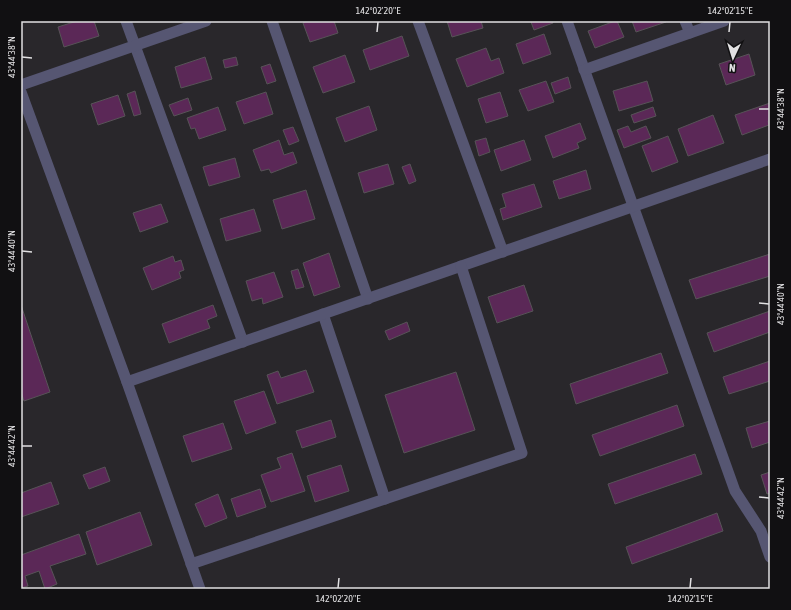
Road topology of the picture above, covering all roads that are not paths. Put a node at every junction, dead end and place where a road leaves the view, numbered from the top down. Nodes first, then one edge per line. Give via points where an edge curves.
1 (126, 21) edge
2 (206, 21) edge
3 (272, 21) edge
4 (418, 21) edge
5 (567, 21) edge
6 (686, 21) edge
7 (724, 21) edge
8 (690, 33) junction
9 (135, 46) junction
10 (584, 70) junction
11 (21, 85) edge
12 (21, 92) edge
13 (770, 159) edge
14 (633, 206) junction
15 (503, 252) junction
16 (461, 266) junction
17 (368, 298) junction
18 (323, 314) junction
19 (242, 342) junction
20 (127, 382) junction
21 (385, 499) junction
22 (770, 557) edge
23 (191, 564) junction
24 (200, 589) edge

1 - 9 street
2 - 9 street
3 - 17 street
4 - 15 street
5 - 10 street
6 - 8 street
7 - 8 street
8 - 10 street
9 - 11 street
9 - 19 street
10 - 14 street
12 - 20 street
13 - 14 street
14 - 15 street
14 - 22 street via 735,491 760,531
15 - 16 street
16 - 17 street
16 - 21 street via 522,453
17 - 18 street
18 - 19 street
18 - 21 street
19 - 20 street
20 - 23 street
21 - 23 street
23 - 24 street

